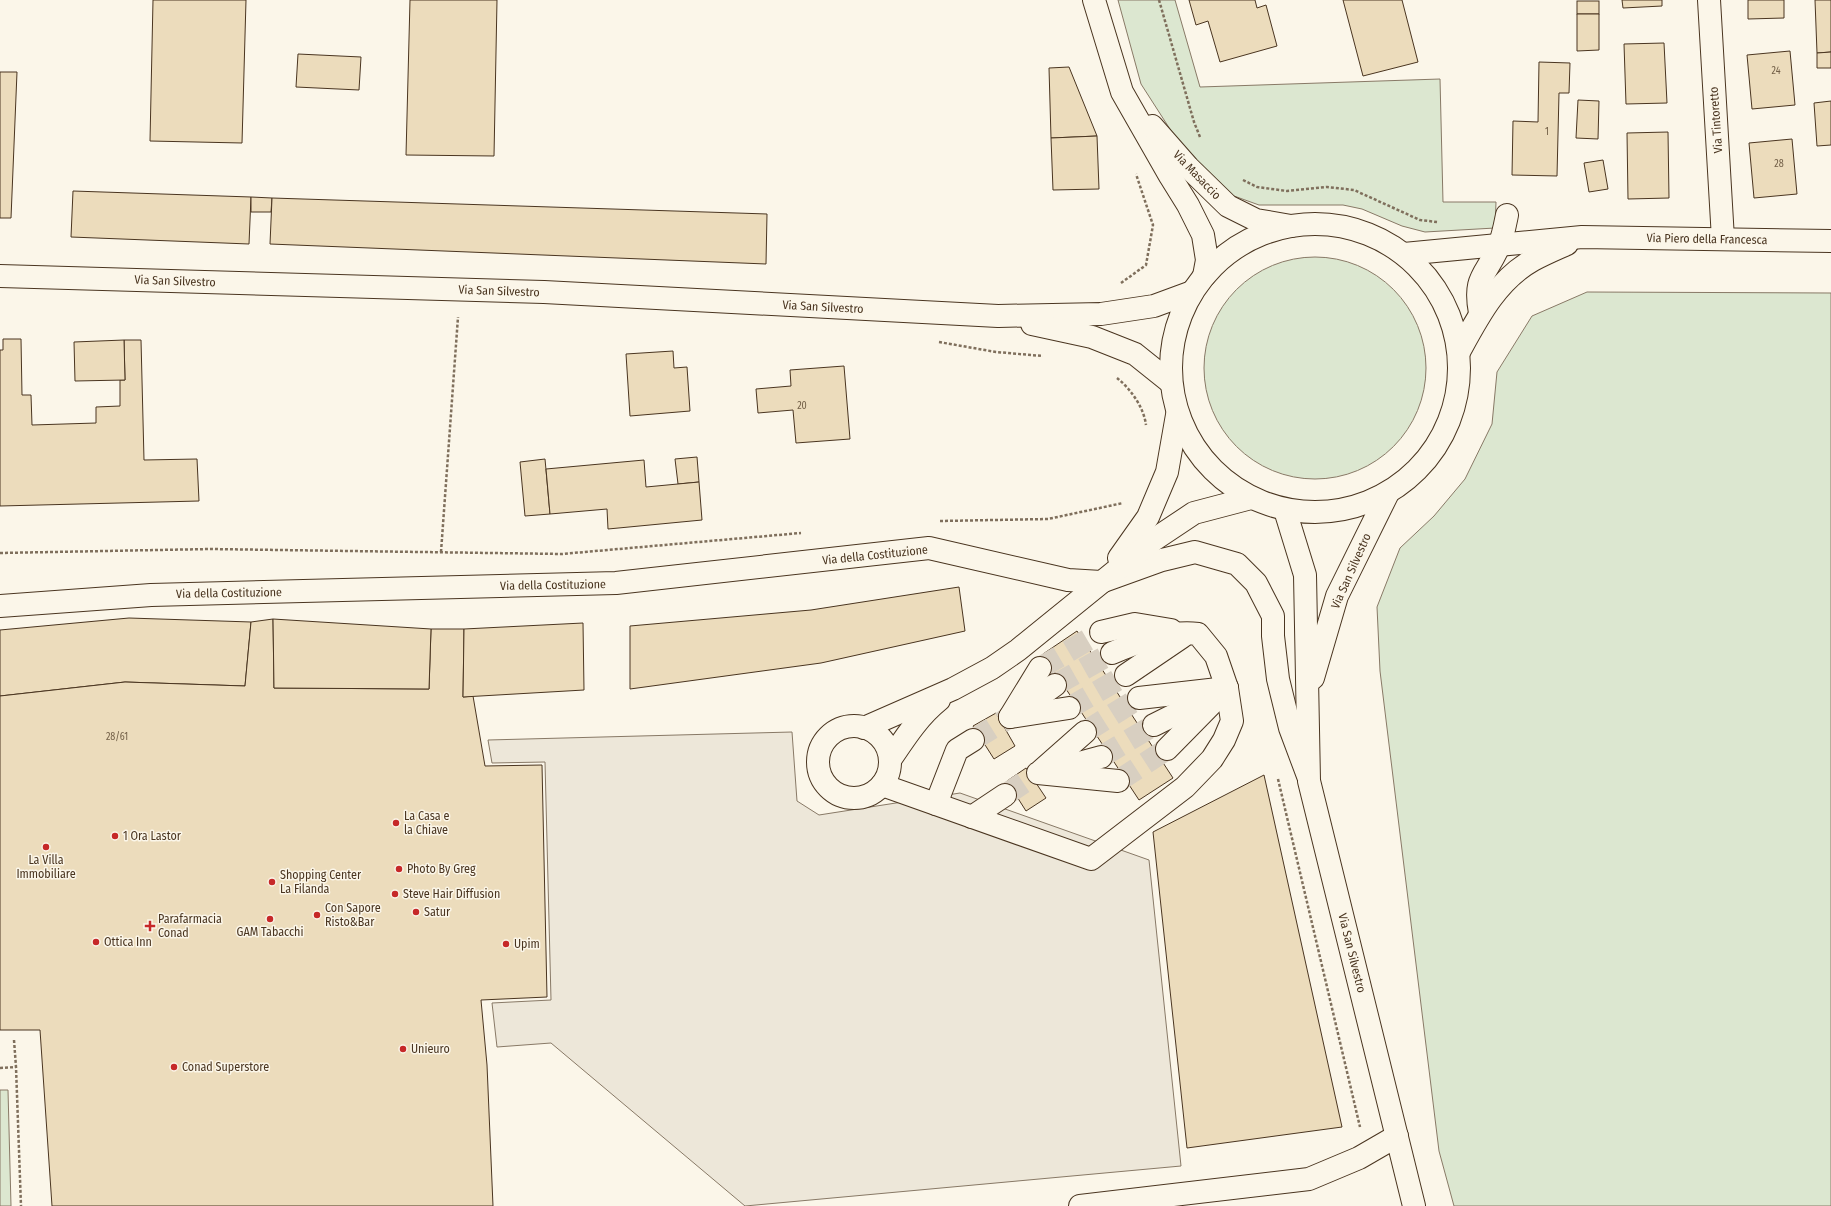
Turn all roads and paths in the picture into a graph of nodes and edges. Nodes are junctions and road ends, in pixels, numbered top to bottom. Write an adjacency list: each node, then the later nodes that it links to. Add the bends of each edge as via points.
1 (1094, 0): 4 (main road, Via Masaccio)
2 (1158, 0): 5 (path)
3 (1708, 0): 12 (main road, Via Tintoretto)
4 (1122, 92): 10 (main road, Via Masaccio, via 1188,167 1228,206 1256,220); 17 (main road, Via Masaccio, via 1203,235 1207,260)
5 (1202, 141)
6 (1134, 168): 18 (path, via 1153,225 1146,265)
7 (1237, 178): 9 (path, via 1257,187 1287,191 1327,187 1354,190 1420,220)
8 (1507, 215): 14 (main road)
9 (1440, 222)
10 (1291, 226): 15 (main road, via 1311,223 1359,230); 17 (main road, via 1264,233 1225,255)
11 (1582, 237): 12 (main road, Via Piero della Francesca); 14 (main road, Via Piero della Francesca); 19 (main road, Via Piero della Francesca, via 1533,260 1496,292)
12 (1723, 239): 13 (main road, Via Piero della Francesca)
13 (1831, 242)
14 (1499, 245): 15 (main road, Via Piero della Francesca); 19 (main road, via 1479,282 1476,296)
15 (1404, 254): 25 (main road, via 1435,287 1455,331)
16 (0, 276): 23 (main road, Via San Silvestro, via 544,292)
17 (1198, 284): 23 (main road, Via San Silvestro, via 1154,306 1101,314); 28 (main road, via 1178,321)
18 (1116, 286)
19 (1480, 313): 25 (main road, Via Piero della Francesca)
20 (451, 316): 21 (path)
21 (458, 316): 22 (path); 37 (path)
22 (466, 316)
23 (998, 316): 28 (main road, Via San Silvestro, via 1092,337 1135,354)
24 (938, 342): 26 (path)
25 (1459, 352): 31 (main road, via 1459,380 1446,429 1418,470)
26 (1046, 357)
27 (1114, 375): 30 (path, via 1126,385 1145,415)
28 (1170, 382): 29 (main road)
29 (1177, 415): 32 (main road, via 1193,448 1220,478); 35 (main road, via 1167,472)
30 (1147, 429)
31 (1388, 493): 33 (main road, via 1354,508 1324,513); 49 (main road, Via San Silvestro, via 1337,596)
32 (1251, 498): 33 (main road); 39 (main road, via 1194,513 1155,539)
33 (1285, 510): 49 (main road, Via San Silvestro, via 1305,575)
34 (936, 521): 35 (path, via 1048,519 1128,502)
35 (1144, 523): 39 (main road)
36 (802, 533): 37 (path, via 562,554)
37 (441, 552): 38 (path, via 210,549)
38 (0, 553)
39 (1100, 582): 40 (main road, Via della Costituzione, via 1068,580 929,548 616,583 151,595); 48 (main road, via 1018,650 992,668); 63 (main road, Via della Costituzione, via 1162,560 1195,552 1237,564 1256,583 1273,616 1278,678 1290,728)
40 (0, 606)
41 (1101, 632): 42 (main road, via 1135,624)
42 (1188, 633): 43 (main road, via 1141,641); 45 (main road); 47 (main road, via 1198,634 1216,656)
43 (1112, 653)
44 (1040, 668): 52 (main road)
45 (1126, 675)
46 (1055, 685): 52 (main road)
47 (1228, 688): 50 (main road); 53 (main road); 57 (main road); 67 (main road, via 1232,721 1212,759 1185,787 1091,860)
48 (953, 689): 54 (main road); 59 (main road, via 930,707 911,728)
49 (1308, 697): 63 (main road, Via San Silvestro)
50 (1139, 698)
51 (1070, 708): 52 (main road)
52 (1010, 717)
53 (1154, 725)
54 (864, 728): 59 (main road, via 874,732 882,740 888,749); 64 (main road, via 844,728 834,732 827,739 819,757 821,775 832,790 852,798 873,793)
55 (1085, 732): 61 (main road)
56 (973, 740): 66 (main road, via 957,750)
57 (1167, 749)
58 (1101, 757): 61 (main road)
59 (890, 760): 64 (main road, via 890,769)
60 (1277, 773): 72 (path)
61 (1038, 774): 62 (main road)
62 (1118, 781)
63 (1309, 781): 71 (main road, Via San Silvestro)
64 (882, 785): 66 (main road)
65 (1005, 795): 67 (main road)
66 (936, 804): 67 (main road)
67 (972, 818)
68 (14, 1040): 69 (path)
69 (16, 1067): 70 (path); 73 (path)
70 (0, 1068)
71 (1397, 1136): 72 (main road); 75 (main road, Via San Silvestro)
72 (1366, 1154): 74 (main road, via 1309,1179)
73 (21, 1206)
74 (1080, 1206)
75 (1414, 1206)

